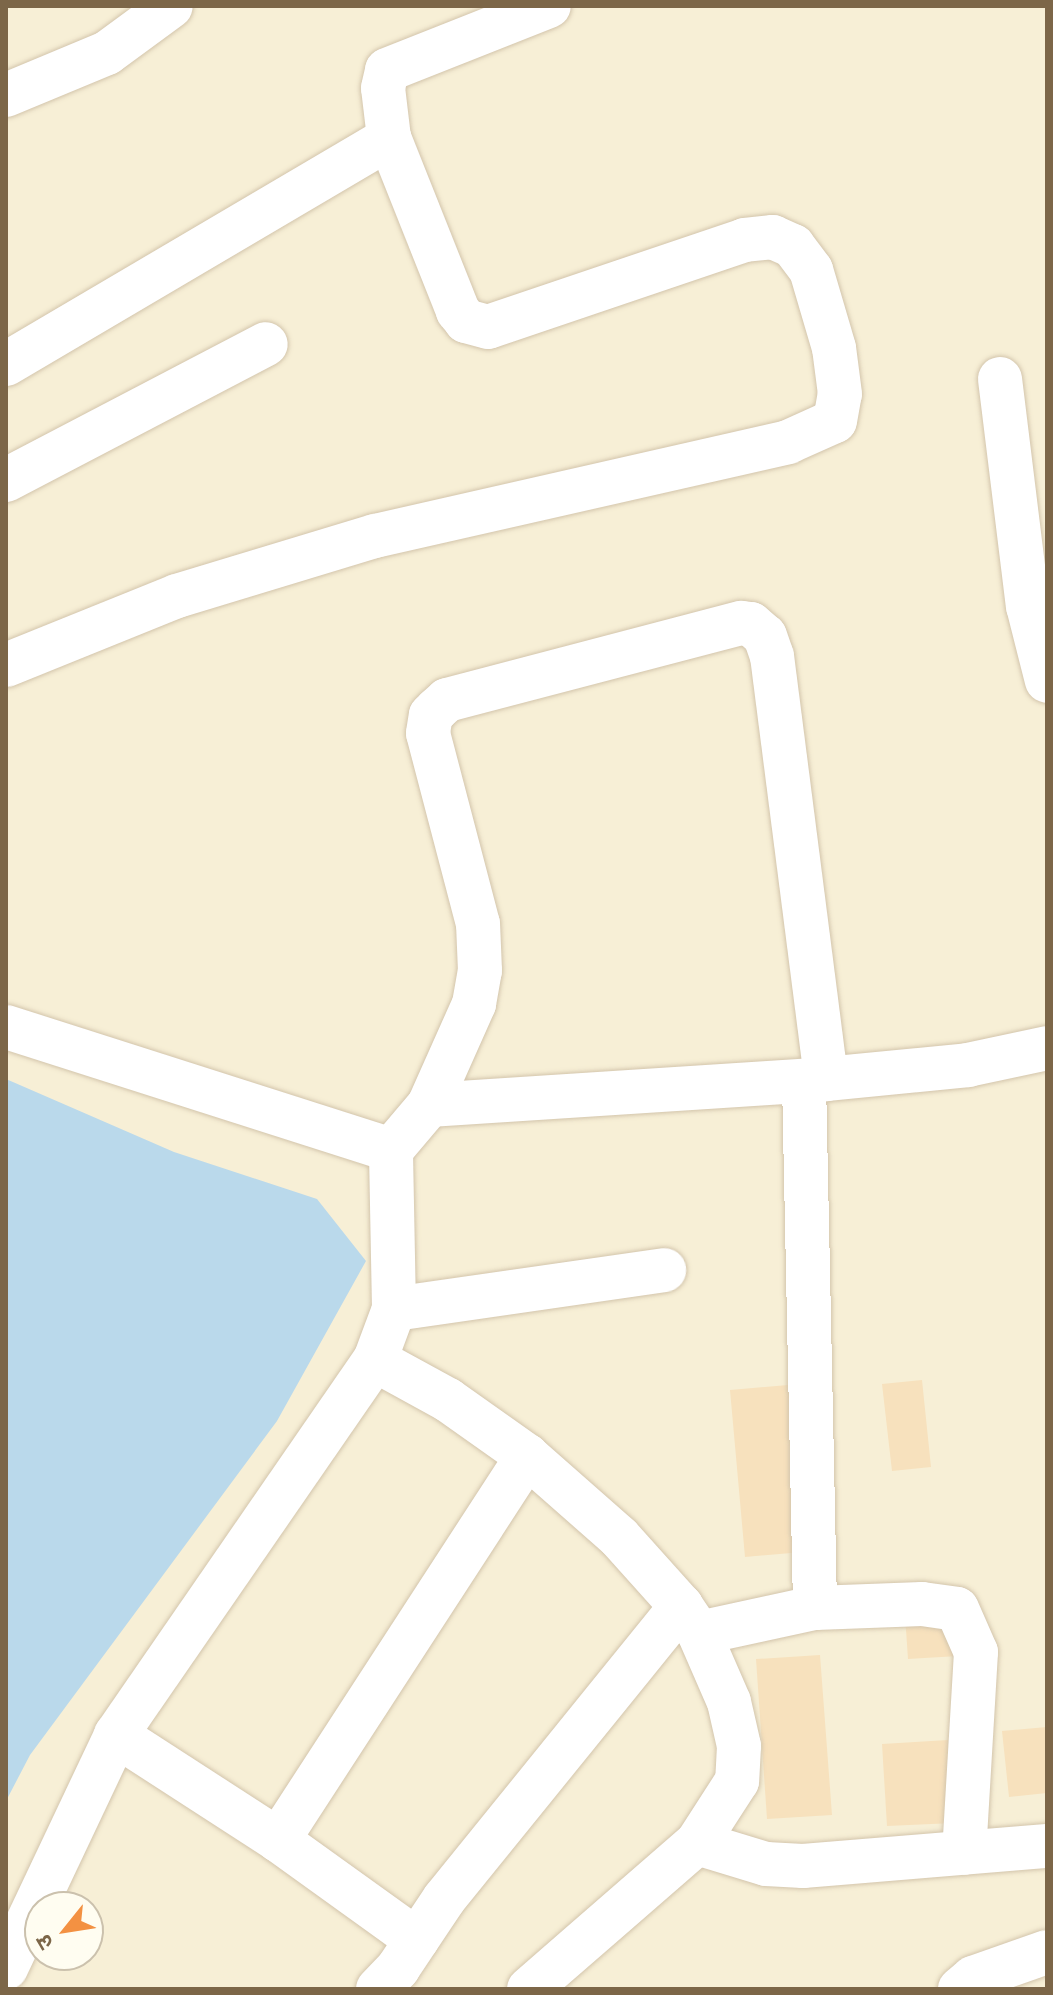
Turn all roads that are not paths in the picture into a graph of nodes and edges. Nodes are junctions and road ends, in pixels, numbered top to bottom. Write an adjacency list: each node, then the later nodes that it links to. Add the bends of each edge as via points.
1 (171, 6): 3 (street, via 107,53)
2 (549, 6): 4 (street, via 387,70 383,88)
3 (6, 95)
4 (389, 138): 6 (street); 9 (street, via 458,311 466,321 488,327 745,240 773,237 793,246 811,270 834,348 840,394 835,421 788,442 375,536 177,596)
5 (266, 344): 8 (street)
6 (6, 364)
7 (1000, 379): 10 (street, via 1028,606)
8 (9, 473)
9 (6, 665)
10 (1047, 681)
11 (6, 1027): 15 (street)
12 (1047, 1048): 13 (street, via 968,1065)
13 (815, 1080): 14 (street); 14 (street, via 772,656 765,636 741,623 447,700 431,715 428,733 478,924 480,971 474,1004); 20 (street)
14 (429, 1105): 15 (street)
15 (391, 1150): 17 (street)
16 (664, 1270): 17 (street)
17 (394, 1309): 18 (street)
18 (375, 1360): 19 (street, via 448,1400); 22 (street)
19 (527, 1456): 21 (street, via 619,1537); 23 (street)
20 (815, 1608): 21 (street); 26 (street, via 922,1604 957,1609 976,1652)
21 (690, 1619): 24 (street, via 729,1702 739,1746 737,1781); 27 (street, via 444,1899)
22 (116, 1735): 23 (street); 29 (street)
23 (278, 1840): 27 (street)
24 (697, 1843): 26 (street, via 766,1864 803,1866); 32 (street)
25 (1047, 1846): 26 (street)
26 (964, 1853)
27 (417, 1940): 31 (street)
28 (1047, 1952): 30 (street)
29 (6, 1968)
30 (972, 1985)
31 (378, 1989)
32 (529, 1989)

